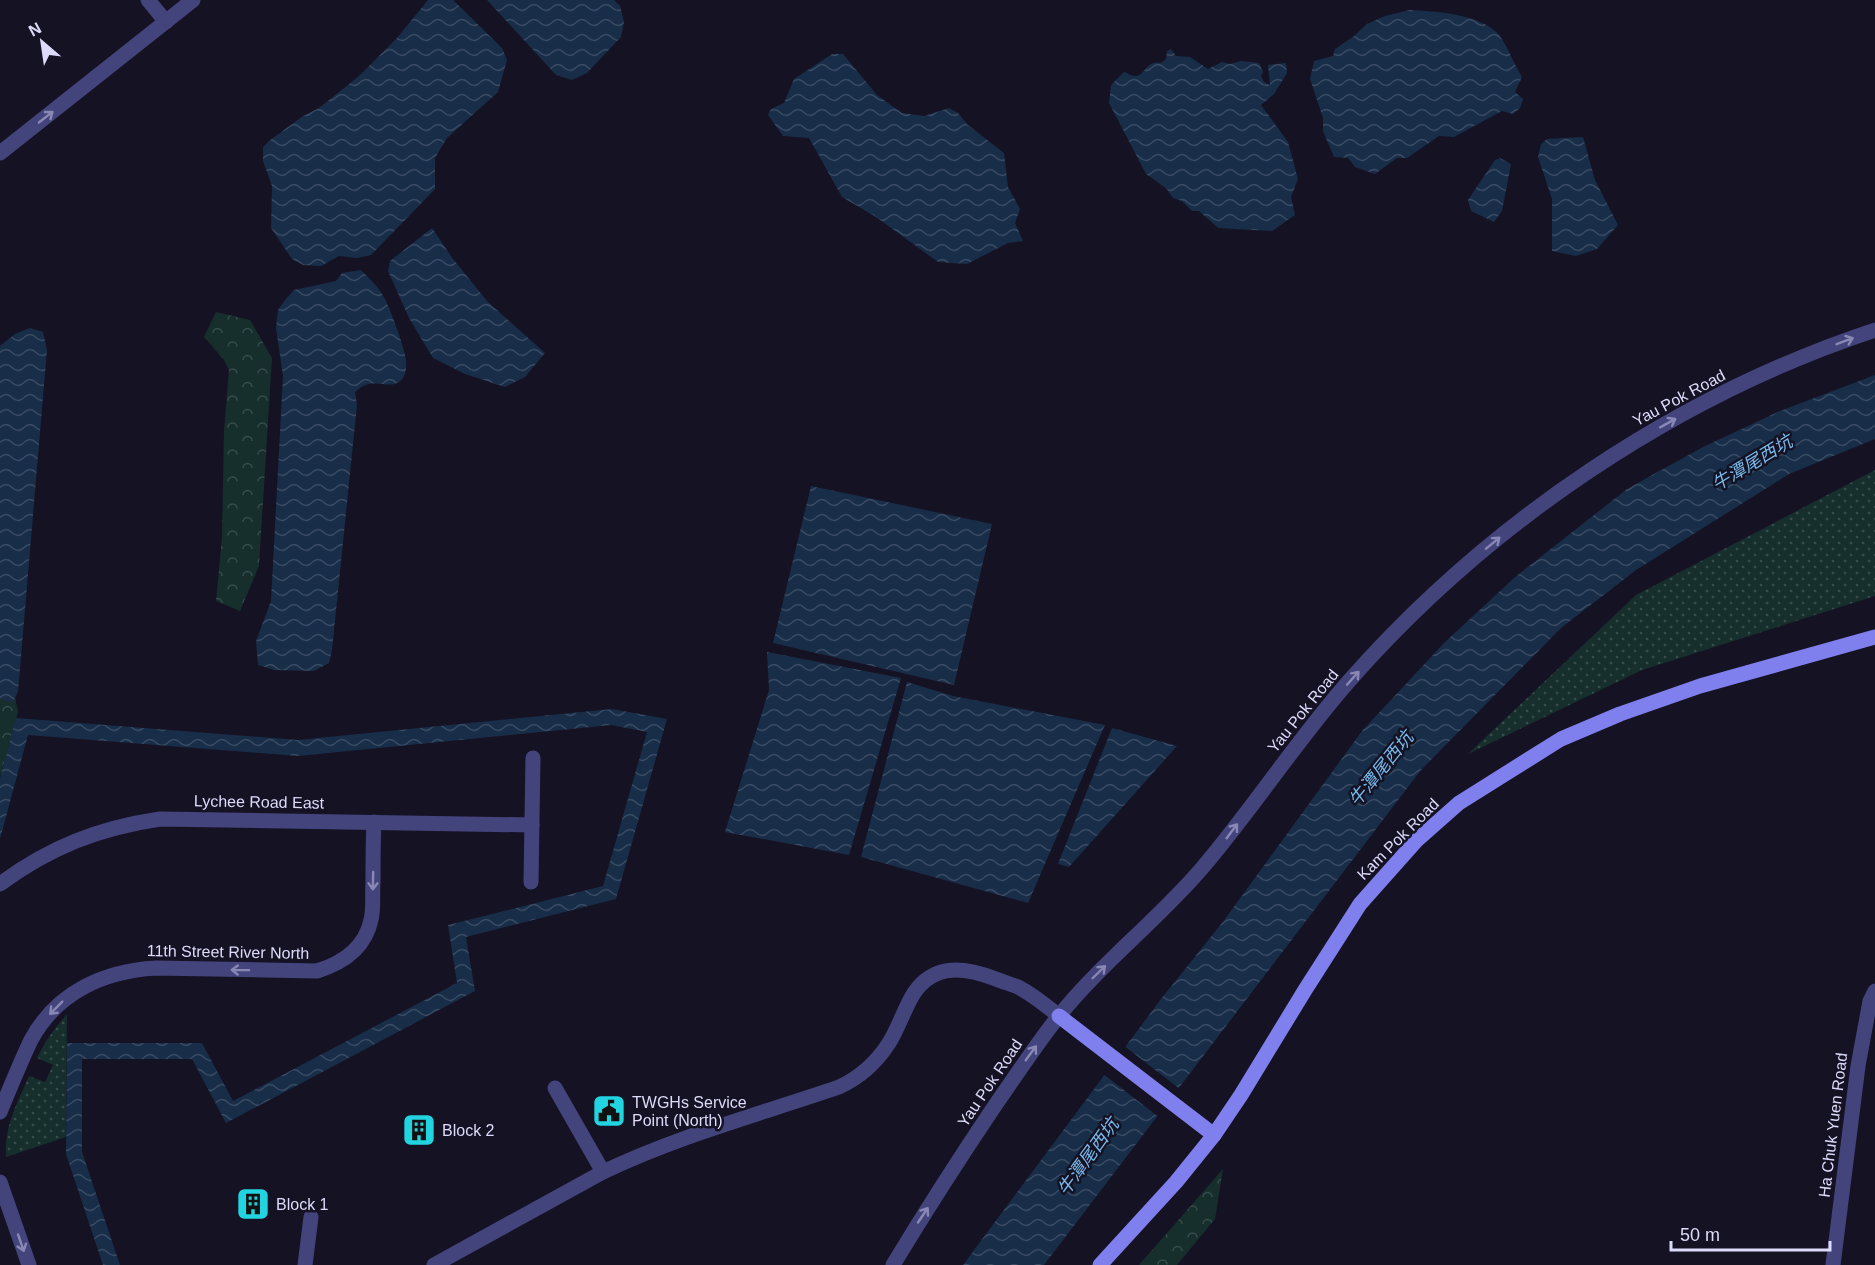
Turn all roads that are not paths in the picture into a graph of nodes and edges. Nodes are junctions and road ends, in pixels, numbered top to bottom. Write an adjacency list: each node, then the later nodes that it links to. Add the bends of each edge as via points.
1 (148, 0): 3 (street)
2 (193, 0): 3 (street)
3 (166, 22): 4 (street, one-way to 3)
4 (0, 153)
5 (1875, 330): 13 (street, Yau Pok Road, one-way to 5, via 1201,870 1351,679 1403,624 1475,558 1553,497 1662,426 1798,359)
6 (1875, 637): 16 (street, Kam Pok Road, via 1700,686 1620,714 1561,739 1459,803 1416,841 1360,903)
7 (533, 758): 9 (street)
8 (374, 822): 9 (street, Lychee Road East); 11 (street, Lychee Road East, via 160,819 129,823 71,842); 15 (street, 11th Street River North, one-way to 15, via 372,918 367,934 346,958 317,971 146,969 94,981 58,1005 44,1021)
9 (532, 825): 10 (street)
10 (531, 882)
11 (0, 884)
12 (1875, 991): 27 (street, Ha Chuk Yuen Road, via 1857,1066)
13 (1059, 1016): 16 (street); 17 (street, via 1019,987 972,971 955,969 939,973 922,983 890,1042 866,1072 852,1081 668,1144); 25 (street, Yau Pok Road, one-way to 13, via 958,1161)
14 (555, 1088): 17 (street)
15 (0, 1112)
16 (1214, 1135): 26 (street, Kam Pok Road)
17 (603, 1172): 21 (street)
18 (0, 1182): 19 (street)
19 (4, 1204): 22 (street, one-way to 22)
20 (311, 1217): 23 (street)
21 (454, 1260): 24 (street)
22 (29, 1265)
23 (305, 1265)
24 (434, 1265)
25 (893, 1265)
26 (1100, 1265)
27 (1833, 1265)

